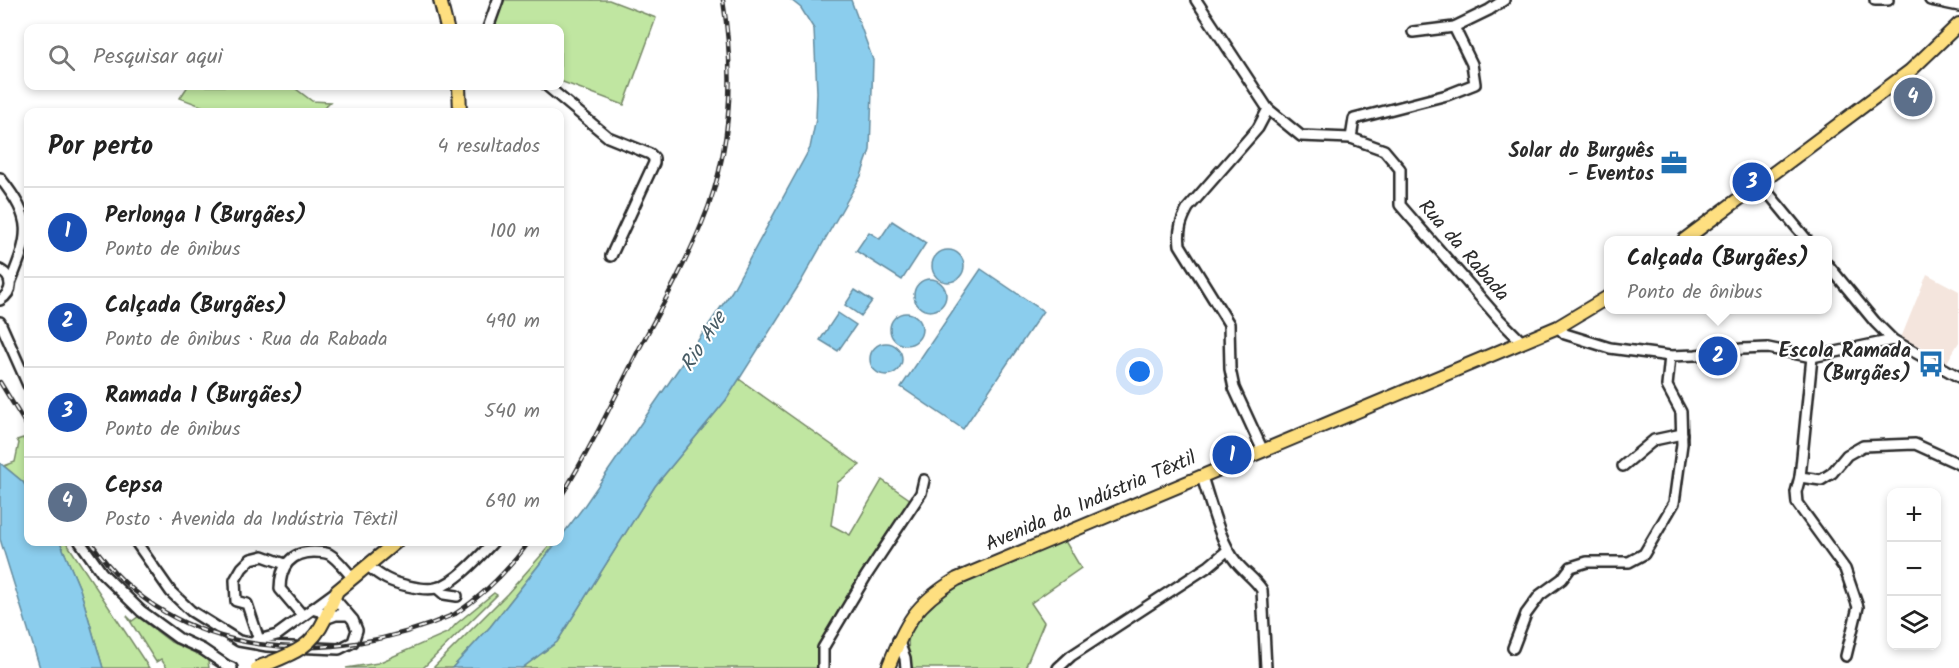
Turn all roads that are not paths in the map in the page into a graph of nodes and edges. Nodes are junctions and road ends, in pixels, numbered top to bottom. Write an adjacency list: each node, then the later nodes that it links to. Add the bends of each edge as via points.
1 (440, 0): 9 (main road)
2 (498, 0): 10 (street)
3 (1196, 0): 17 (street, Rua da Rabada)
4 (1504, 0): 12 (street)
5 (1875, 0): 6 (street)
6 (1888, 0)
7 (1930, 0): 8 (street)
8 (1959, 6)
9 (446, 24)
10 (489, 24)
11 (1959, 24): 20 (main road, via 1910,71)
12 (1455, 27): 13 (street); 18 (street, via 1472,64 1475,84 1354,120)
13 (1413, 32)
14 (459, 90): 16 (main road)
15 (552, 90): 25 (street, via 609,137 654,158)
16 (460, 108)
17 (1268, 109): 18 (street, Rua da Rabada, via 1301,136); 42 (street, via 1258,128 1188,208 1178,232 1180,245 1229,324 1234,388)
18 (1351, 138): 36 (street, Rua da Rabada, via 1384,150 1400,169 1400,205)
19 (0, 178): 21 (street, via 17,199)
20 (1760, 183): 22 (main road); 23 (street)
21 (24, 216)
22 (1689, 236)
23 (1804, 236)
24 (24, 246): 26 (street)
25 (611, 256)
26 (18, 263): 27 (street); 29 (street)
27 (0, 270): 29 (street)
28 (1832, 271): 35 (street)
29 (10, 283): 30 (street, via 10,291)
30 (2, 299): 32 (street)
31 (1604, 299): 34 (main road, Avenida da Indústria Têxtil)
32 (0, 310)
33 (0, 322): 40 (street)
34 (1558, 327): 36 (main road, Avenida da Indústria Têxtil); 37 (street, via 1565,334 1610,348)
35 (1893, 340): 38 (street); 39 (street)
36 (1522, 342): 42 (main road, Avenida da Indústria Têxtil)
37 (1670, 356): 38 (street, via 1768,348); 41 (street, via 1667,386 1681,412)
38 (1812, 357): 46 (street)
39 (1959, 376)
40 (24, 378)
41 (1682, 434): 44 (street, via 1654,440); 70 (street, via 1674,503 1644,554 1629,562 1587,562 1571,567 1540,595 1526,614)
42 (1263, 451): 45 (main road, Avenida da Indústria Têxtil)
43 (1959, 464): 46 (street, via 1915,444 1863,446 1847,455 1821,480)
44 (1623, 466)
45 (1202, 477): 53 (street); 67 (main road, Avenida da Indústria Têxtil, via 957,579 935,592 914,612)
46 (1800, 477): 72 (street, via 1797,503 1845,569 1858,607)
47 (924, 480): 76 (street, via 921,493 823,648)
48 (83, 546): 71 (street, via 102,573 141,611 178,638)
49 (139, 546): 68 (street, via 171,592 191,610 239,641)
50 (304, 546): 54 (street)
51 (391, 546): 56 (main road)
52 (490, 546): 58 (street)
53 (1228, 550): 79 (street); 80 (street, via 1262,590)
54 (304, 552): 55 (street); 57 (street, via 331,555)
55 (285, 564): 63 (street, via 280,589); 66 (street, via 257,556 235,580 236,601 247,604)
56 (368, 566): 57 (main road); 58 (street, via 397,584)
57 (353, 578): 59 (main road)
58 (437, 588): 60 (street)
59 (336, 594): 61 (street); 62 (street); 64 (main road)
60 (457, 596)
61 (312, 609): 63 (street); 64 (street, via 322,612)
62 (348, 615): 64 (street); 69 (street, via 357,630 353,642 339,649)
63 (303, 616): 65 (street)
64 (325, 619): 75 (main road, bridge, via 317,635 298,651)
65 (277, 635): 66 (street); 69 (street)
66 (260, 640): 68 (street)
67 (898, 640): 77 (main road, Avenida da Indústria Têxtil); 78 (street)
68 (247, 642): 69 (street)
69 (275, 646)
70 (1513, 648)
71 (211, 655): 73 (street); 74 (street)
72 (1846, 656)
73 (215, 668)
74 (232, 668)
75 (257, 668)
76 (823, 668)
77 (888, 668)
78 (906, 668)
79 (1058, 668)
80 (1266, 668)

